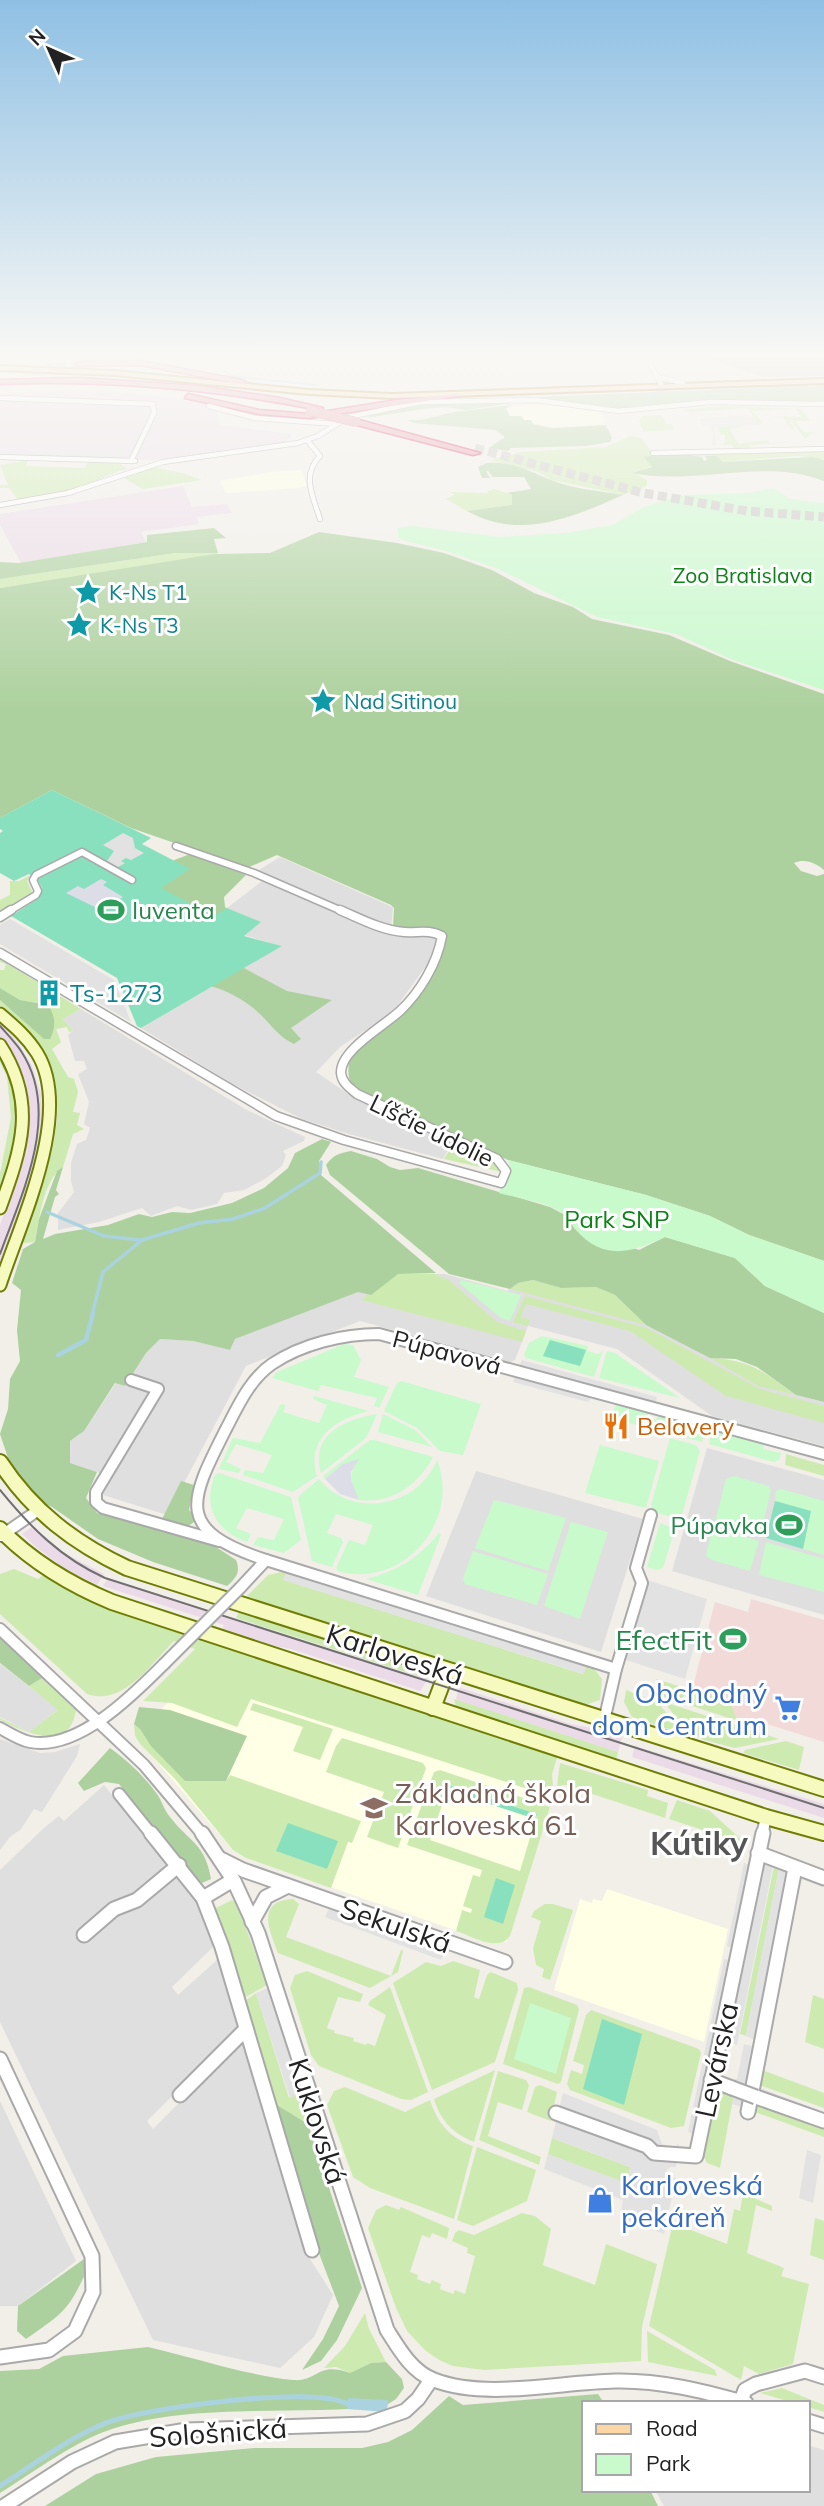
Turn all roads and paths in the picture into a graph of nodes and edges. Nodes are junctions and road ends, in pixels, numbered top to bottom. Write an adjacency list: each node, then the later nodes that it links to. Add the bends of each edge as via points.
1 (120, 475): 3 (street, via 68,493)
2 (307, 475): 4 (street)
3 (0, 505)
4 (320, 519)
5 (176, 846): 8 (street, Líščie údolie, via 254,873 384,929 433,931 442,936 432,964 410,1000 352,1049 342,1077 352,1091 497,1159 506,1171 501,1183 344,1140 276,1116)
6 (132, 880): 7 (street, via 82,852 36,875 36,895)
7 (0, 917)
8 (0, 953)
9 (0, 1014): 12 (main road, via 25,1036 40,1058 49,1081 52,1111 42,1162)
10 (0, 1045): 11 (main road, via 18,1075 24,1114 20,1146)
11 (0, 1208)
12 (0, 1285)
13 (131, 1380): 19 (street, via 158,1389 95,1499 103,1508)
14 (824, 1454): 17 (street, Púpavová, via 388,1336 352,1334 279,1361 257,1378 199,1481)
15 (0, 1462): 16 (main road, Karloveská)
16 (37, 1511): 20 (street); 25 (main road, Karloveská, via 84,1547 127,1568)
17 (198, 1515): 19 (street, via 195,1526); 21 (street)
18 (651, 1516): 24 (street, via 636,1568 642,1583)
19 (182, 1531): 21 (street)
20 (1, 1533): 26 (main road, Karloveská, via 57,1576 112,1602)
21 (220, 1541): 22 (street)
22 (266, 1560): 24 (street); 27 (street, bridge, via 129,1699)
23 (0, 1629): 27 (street, Kuklovská)
24 (616, 1669): 28 (street)
25 (447, 1671): 26 (main road); 28 (main road, Karloveská)
26 (433, 1708): 32 (main road, Karloveská)
27 (98, 1721): 29 (street, via 47,1742 30,1742); 35 (street, Kuklovská, via 174,1797)
28 (604, 1721): 30 (main road, Karloveská)
29 (0, 1728)
30 (824, 1789)
31 (119, 1794): 36 (street)
32 (766, 1817): 33 (main road, Karloveská); 34 (street, Levárska)
33 (824, 1833)
34 (758, 1853): 37 (street); 47 (street, Levárska)
35 (221, 1859): 39 (street, Kuklovská); 40 (street, Sekulská)
36 (179, 1865): 41 (street); 43 (street)
37 (795, 1868): 38 (street); 49 (street, Levárska)
38 (824, 1878)
39 (233, 1880): 41 (street); 42 (street, Kuklovská)
40 (288, 1886): 42 (street, via 265,1897); 44 (street, Sekulská)
41 (204, 1898): 45 (street)
42 (252, 1922): 55 (street, Kuklovská, via 387,2330 407,2359)
43 (84, 1935)
44 (505, 1962)
45 (246, 2029): 48 (street); 52 (street)
46 (0, 2059): 53 (street, via 92,2256 93,2292 75,2331 50,2350)
47 (711, 2080): 50 (street, Levárska, via 696,2156 654,2153 647,2146); 51 (street, bridge)
48 (180, 2095)
49 (748, 2112)
50 (556, 2113)
51 (824, 2121)
52 (312, 2250)
53 (0, 2357)
54 (824, 2377): 57 (street, Kuklovská, via 805,2371 756,2384 746,2390)
55 (432, 2380): 56 (street, Kuklovská, via 464,2388 646,2382); 58 (street, Sološnická, via 421,2399 399,2414 363,2425 183,2431 112,2443)
56 (739, 2401)
57 (743, 2401)
58 (4, 2506)

